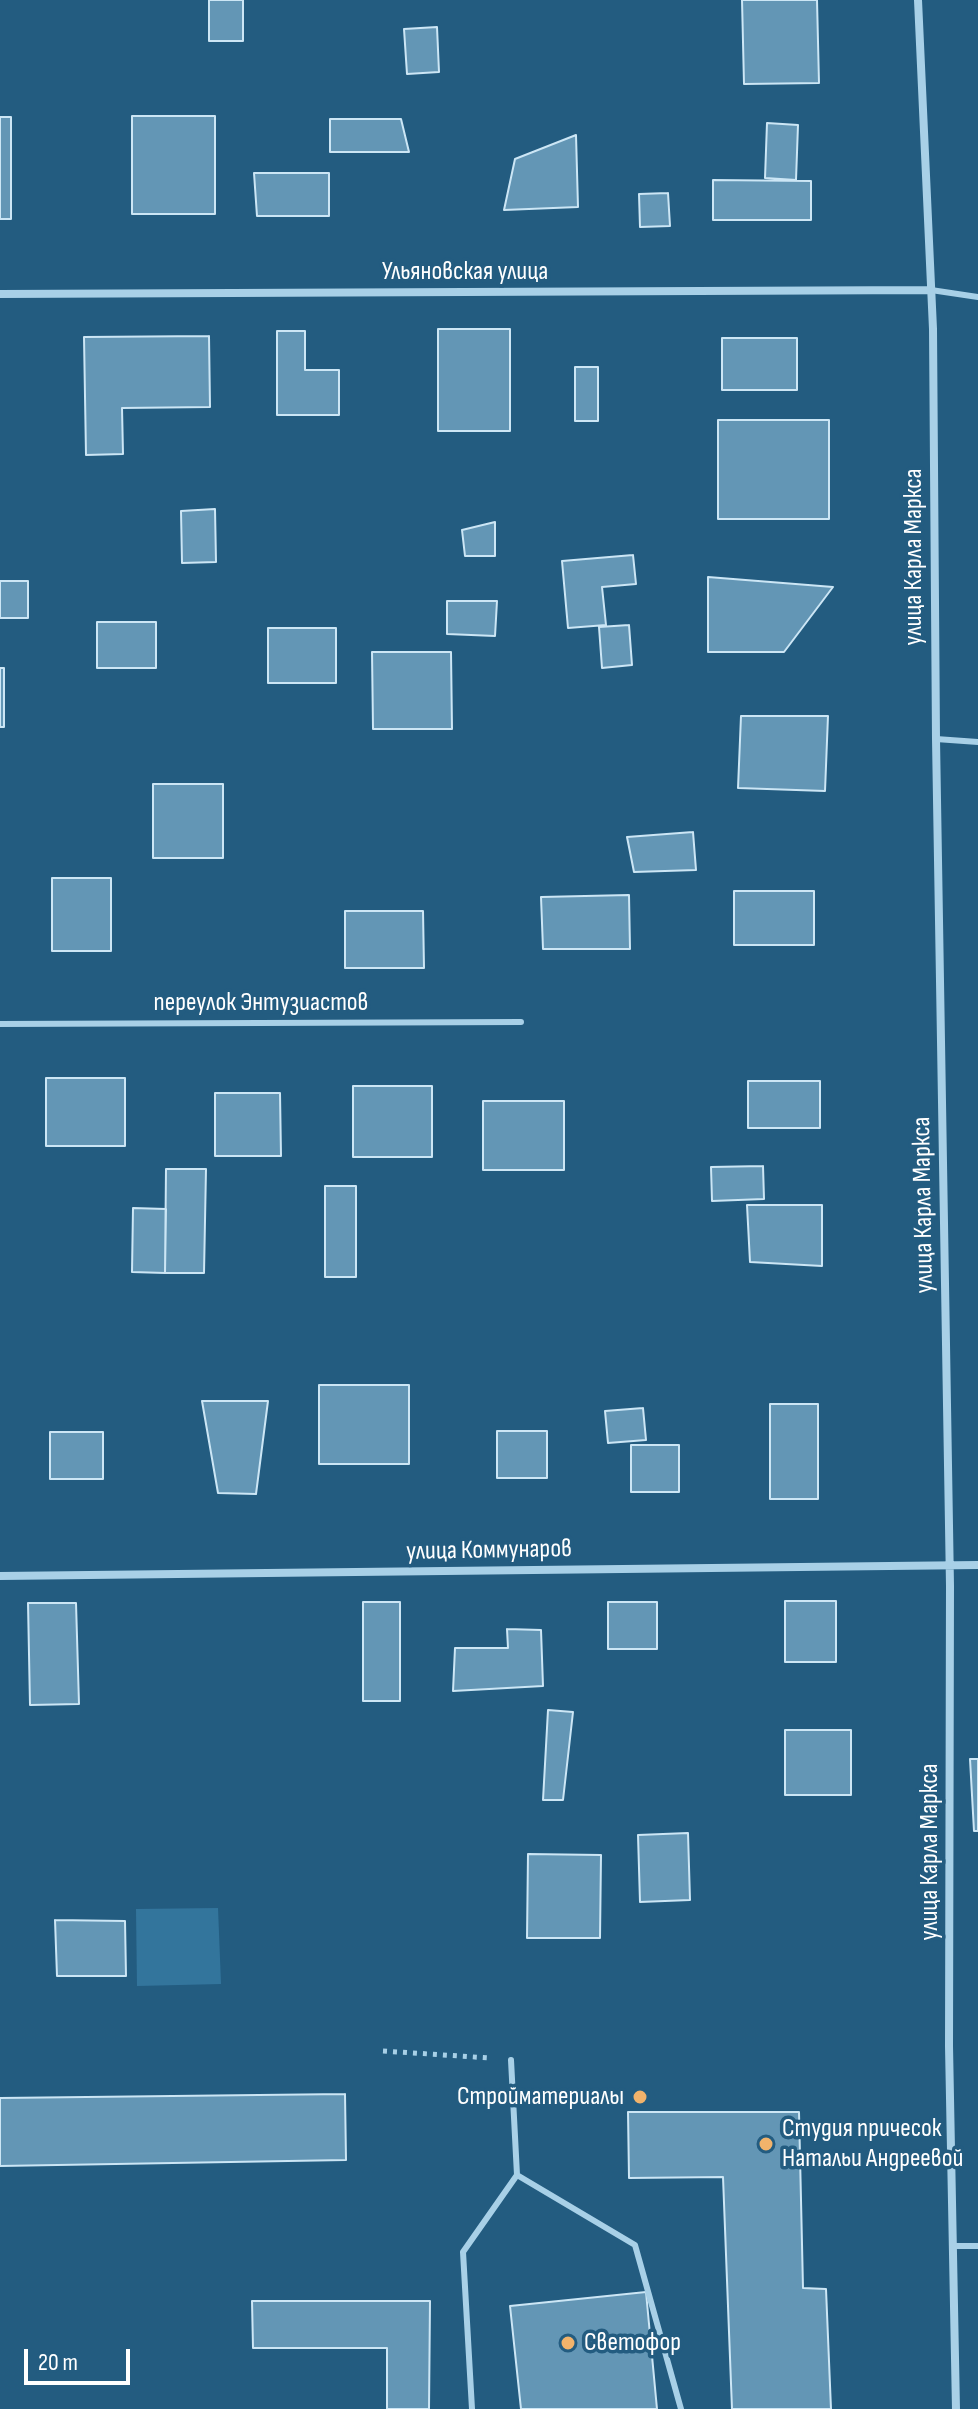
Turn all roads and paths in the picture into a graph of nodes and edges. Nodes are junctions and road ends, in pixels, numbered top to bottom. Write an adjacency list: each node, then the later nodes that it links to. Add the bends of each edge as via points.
1 (918, 0): 2 (street, улица Карла Маркса)
2 (931, 290): 3 (street, Ульяновская улица); 4 (lane); 5 (street, улица Карла Маркса)
3 (0, 294)
4 (978, 297)
5 (936, 739): 6 (lane); 9 (street, улица Карла Маркса)
6 (978, 742)
7 (521, 1022): 8 (lane, переулок Энтузиастов)
8 (0, 1024)
9 (948, 1565): 10 (street, улица Коммунаров); 11 (street, улица Коммунаров); 15 (street, улица Карла Маркса)
10 (978, 1565)
11 (0, 1576)
12 (383, 2051): 13 (path)
13 (511, 2060): 14 (lane)
14 (517, 2175): 17 (lane, via 463,2252); 18 (lane, via 635,2245)
15 (954, 2246): 16 (lane); 19 (street, улица Карла Маркса)
16 (978, 2246)
17 (472, 2409)
18 (681, 2409)
19 (956, 2409)

